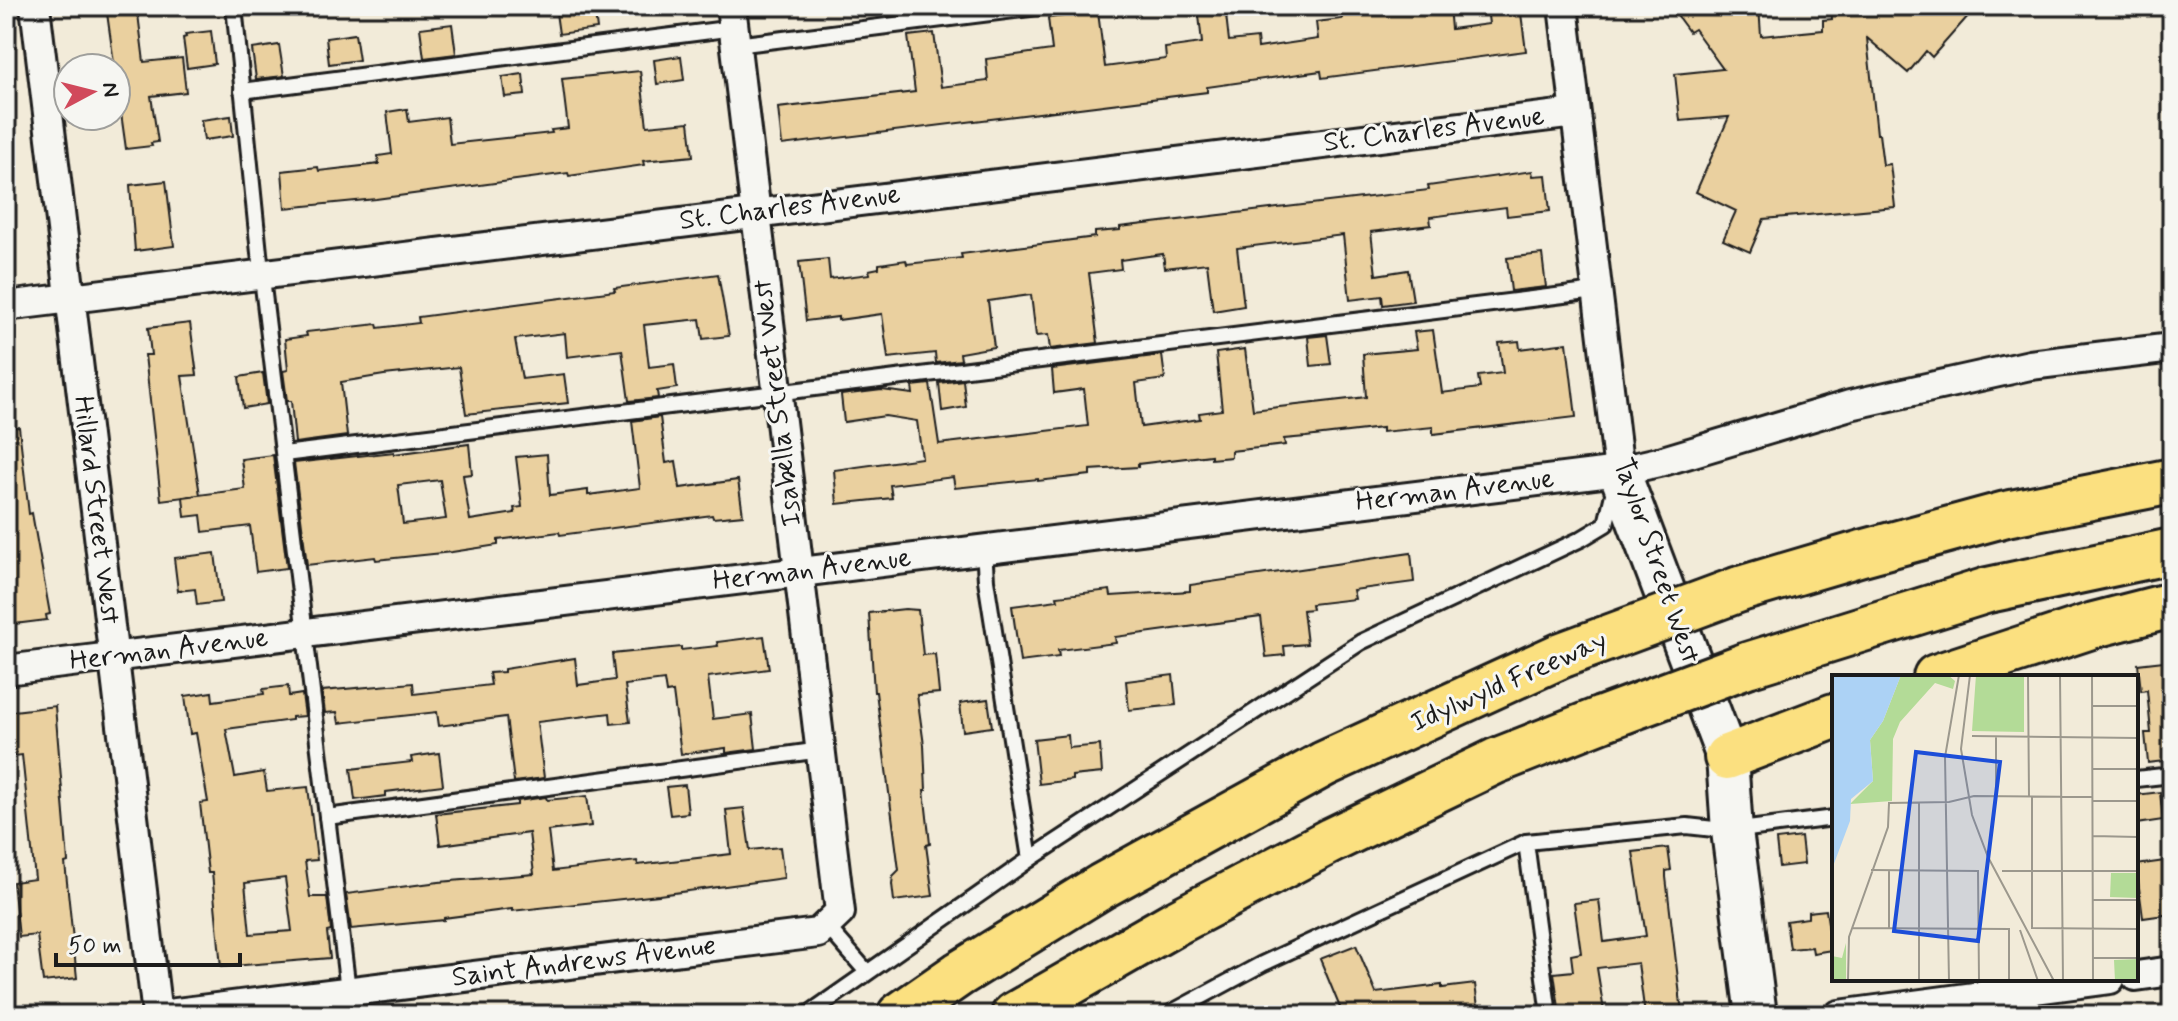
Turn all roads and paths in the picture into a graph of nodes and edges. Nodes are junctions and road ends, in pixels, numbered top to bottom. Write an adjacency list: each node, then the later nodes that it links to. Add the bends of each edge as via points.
1 (35, 6): 11 (street, Hillard Street West)
2 (234, 6): 6 (lane)
3 (1046, 6): 5 (lane)
4 (1563, 6): 7 (street, Taylor Street West)
5 (733, 27): 6 (lane); 8 (street, Isabella Street West)
6 (242, 91): 9 (lane)
7 (1575, 113): 8 (street, St. Charles Avenue); 10 (street, Taylor Street West)
8 (756, 212): 9 (street, St. Charles Avenue); 14 (street, Isabella Street West)
9 (262, 273): 11 (street, St. Charles Avenue); 15 (lane)
10 (1596, 291): 14 (lane); 16 (street, Taylor Street West)
11 (70, 299): 12 (street, St. Charles Avenue); 23 (street, Hillard Street West)
12 (6, 306)
13 (2172, 348): 16 (street, Herman Avenue, via 2030,365 1850,405)
14 (776, 393): 15 (lane); 20 (street, Isabella Street West)
15 (284, 454): 22 (lane)
16 (1619, 471): 18 (street, Herman Avenue); 28 (street, Taylor Street West); 35 (lane, via 1606,524 1361,642)
17 (2172, 481): 45 (highway, Idylwyld Freeway, bridge, via 2006,514 1862,553 1740,589 1562,655 1324,764 1102,886)
18 (984, 549): 20 (street, Herman Avenue); 35 (lane)
19 (2172, 551): 46 (highway, bridge, via 1988,590 1747,665 1496,761 1332,840)
20 (798, 571): 22 (street, Herman Avenue); 27 (street, Isabella Street West)
21 (2172, 605): 25 (highway)
22 (306, 632): 23 (street, Herman Avenue); 31 (lane)
23 (115, 657): 24 (street, Herman Avenue); 43 (street, Hillard Street West)
24 (6, 670)
25 (1942, 675)
26 (1832, 717): 28 (highway)
27 (821, 750): 31 (lane); 36 (street, Isabella Street West, via 840,912)
28 (1727, 757): 33 (street, Taylor Street West)
29 (2172, 775): 30 (lane)
30 (2138, 779)
31 (327, 817): 41 (lane)
32 (1832, 818): 33 (lane)
33 (1732, 831): 34 (lane, via 1687,826); 49 (street, Taylor Street West)
34 (1526, 842): 47 (lane, via 1262,964); 48 (lane)
35 (1030, 859): 38 (lane)
36 (822, 929): 38 (lane); 41 (street, Saint Andrews Avenue)
37 (2172, 971): 39 (street)
38 (867, 972): 44 (lane)
39 (2138, 976)
40 (2099, 981): 42 (street)
41 (350, 1003): 43 (street, Saint Andrews Avenue)
42 (1952, 1007): 50 (street)
43 (158, 1015)
44 (807, 1015)
45 (900, 1015)
46 (1014, 1015)
47 (1167, 1015)
48 (1549, 1015)
49 (1756, 1015)
50 (1839, 1015)

